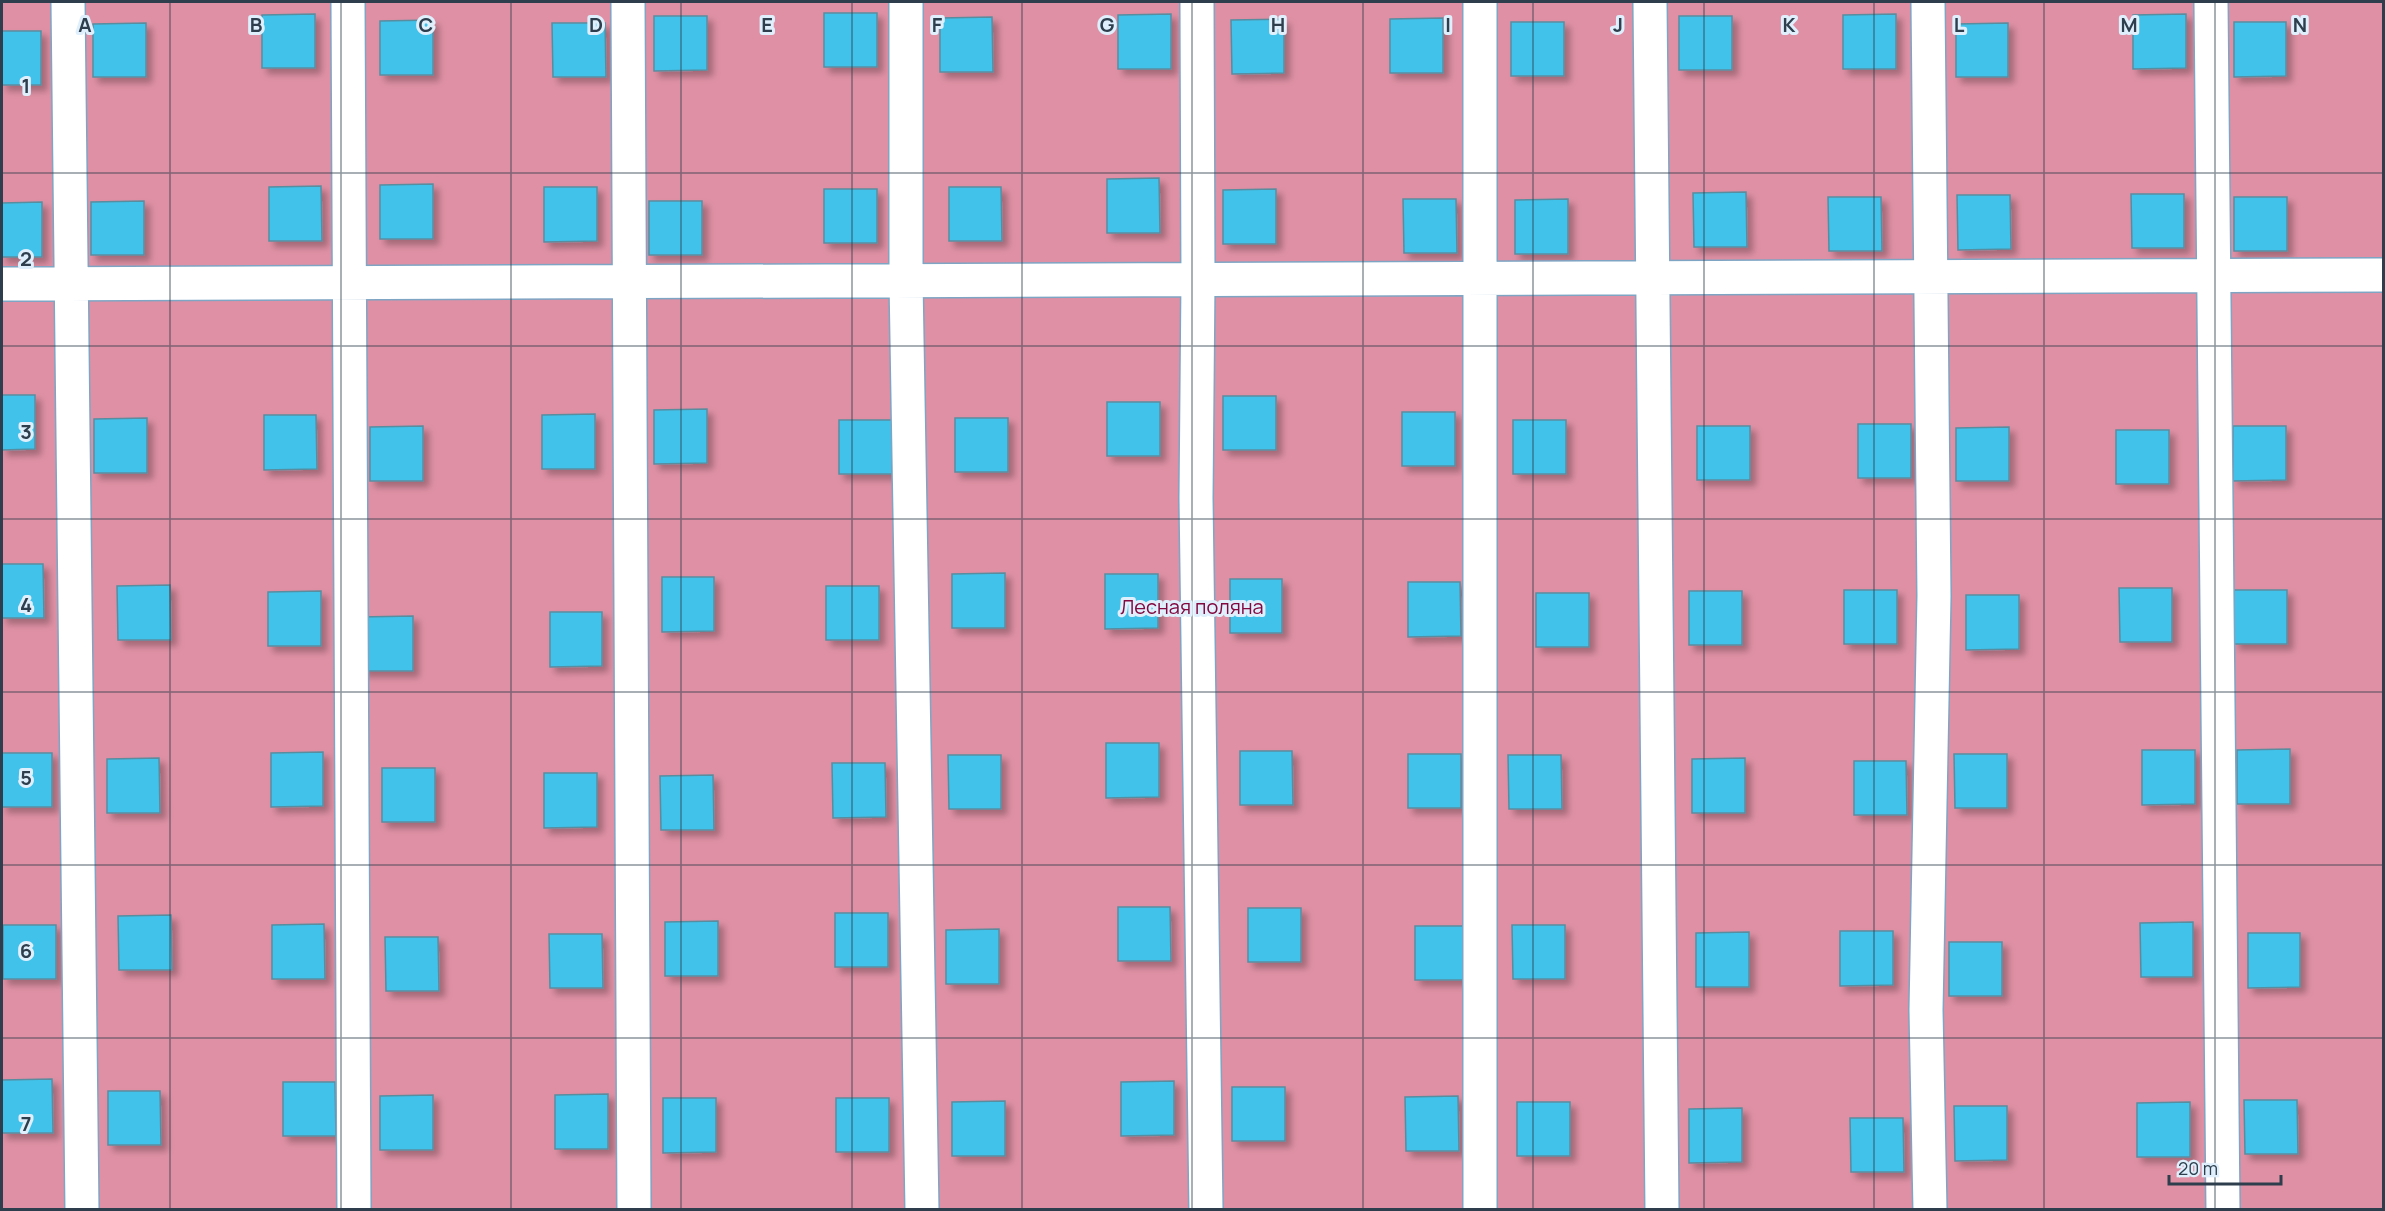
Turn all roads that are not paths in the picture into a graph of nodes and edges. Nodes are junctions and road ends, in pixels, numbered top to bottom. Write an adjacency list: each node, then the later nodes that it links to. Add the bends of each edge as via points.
1 (68, 2): 20 (street)
2 (348, 2): 17 (street)
3 (628, 2): 18 (street)
4 (906, 2): 16 (street)
5 (1197, 2): 14 (street)
6 (1480, 2): 15 (street)
7 (1650, 2): 13 (street)
8 (1928, 2): 12 (street)
9 (2211, 2): 11 (street)
10 (2384, 275): 11 (street)
11 (2214, 276): 12 (street); 29 (street)
12 (1932, 277): 13 (street); 28 (street, via 1934,596 1926,1010)
13 (1653, 279): 15 (street); 27 (street)
14 (1198, 280): 15 (street); 16 (street); 25 (street, via 1196,498)
15 (1480, 280): 26 (street)
16 (906, 281): 18 (street); 24 (street)
17 (350, 283): 18 (street); 20 (street); 22 (street)
18 (628, 283): 23 (street)
19 (2, 284): 20 (street)
20 (70, 285): 21 (street)
21 (82, 1209)
22 (354, 1209)
23 (634, 1209)
24 (922, 1209)
25 (1206, 1209)
26 (1480, 1209)
27 (1662, 1209)
28 (1930, 1209)
29 (2223, 1209)

